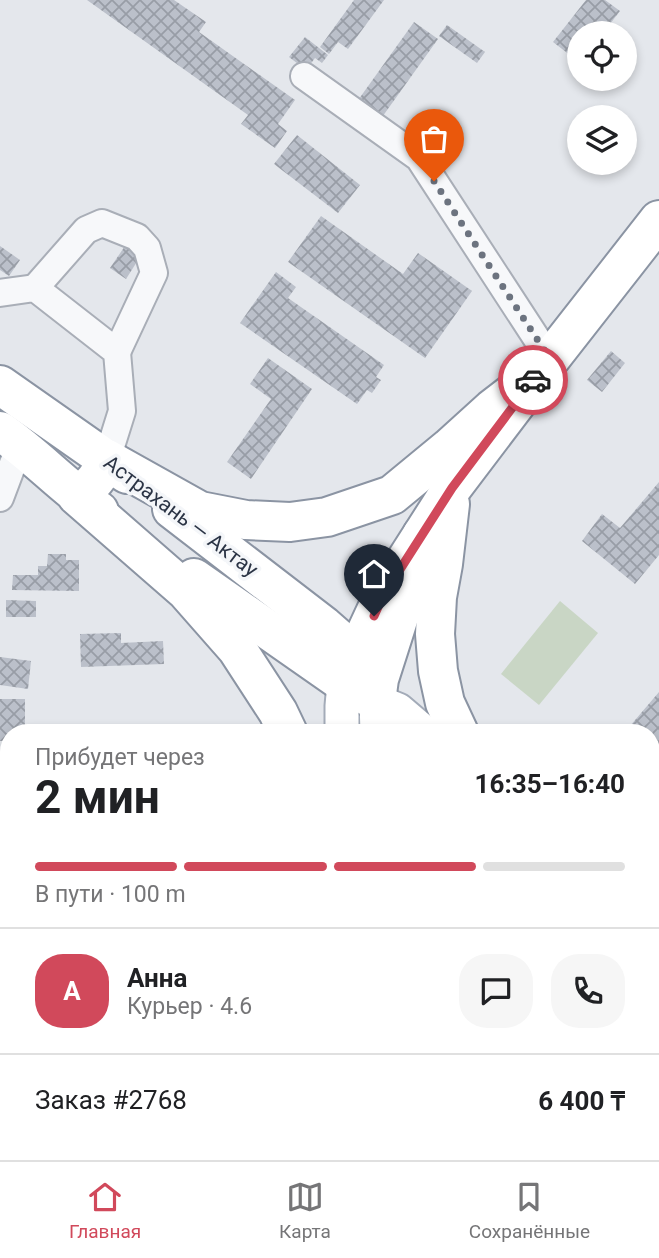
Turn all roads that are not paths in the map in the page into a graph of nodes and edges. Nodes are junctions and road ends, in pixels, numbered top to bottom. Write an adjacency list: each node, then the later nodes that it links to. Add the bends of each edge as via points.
1 (304, 76): 6 (street, via 419,158)
2 (659, 220): 6 (highway)
3 (35, 288): 4 (street); 5 (street); 5 (street, via 86,230 102,223 137,237 147,247 154,273)
4 (0, 293)
5 (117, 352): 9 (street, via 121,411)
6 (545, 365): 9 (highway, via 392,495 327,517 290,522 246,520 200,511); 10 (highway)
7 (0, 385): 9 (highway, Астрахань — Актау)
8 (10, 438): 11 (highway, Астрахань — Актау); 12 (street)
9 (107, 459): 11 (highway, via 100,475); 13 (highway, Астрахань — Актау, via 324,626)
10 (452, 488): 13 (highway, via 422,535); 17 (highway, via 435,634 444,703)
11 (77, 496): 13 (highway, Астрахань — Актау); 14 (highway, via 186,591 237,649)
12 (0, 498)
13 (372, 693): 15 (main road, via 341,706); 16 (main road)
14 (284, 724)
15 (342, 724)
16 (413, 724)
17 (454, 724)

